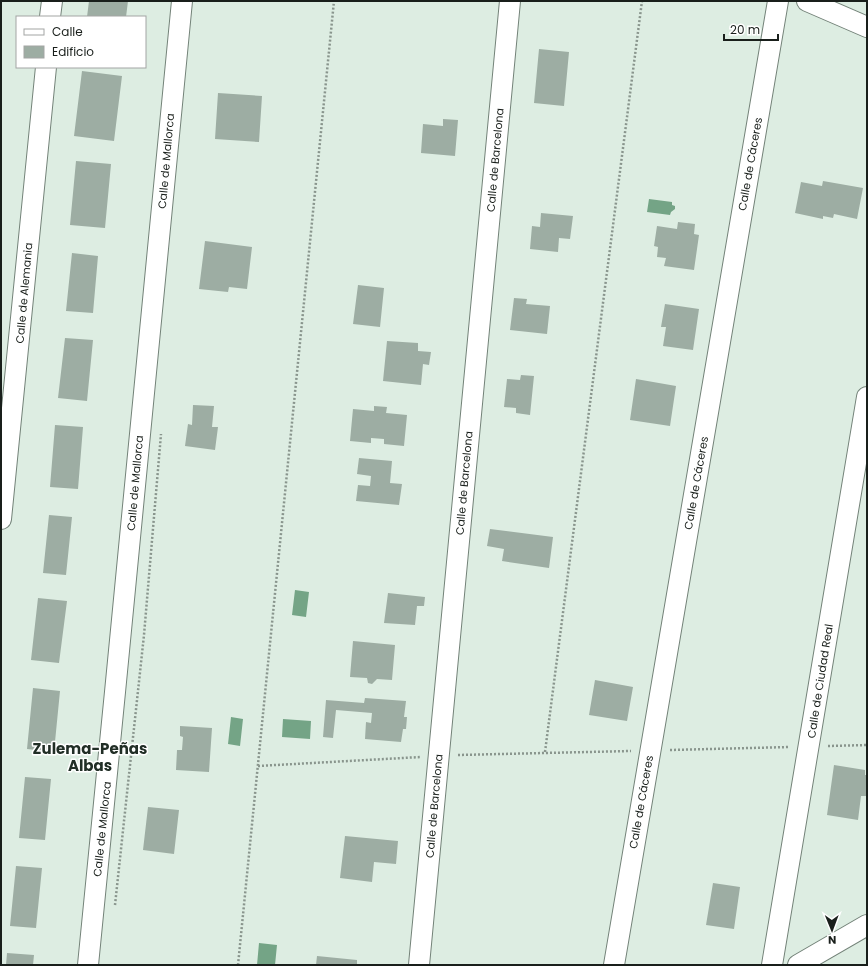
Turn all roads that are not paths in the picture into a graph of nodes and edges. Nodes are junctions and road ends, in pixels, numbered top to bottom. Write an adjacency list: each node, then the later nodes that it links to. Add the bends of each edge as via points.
1 (52, 1): 6 (street)
2 (182, 1): 13 (street, Calle de Mallorca)
3 (510, 1): 14 (street, Calle de Barcelona)
4 (778, 1): 15 (street, Calle de Cáceres)
5 (807, 1): 7 (street)
6 (50, 16)
7 (867, 27)
8 (46, 68): 9 (street, Calle de Alemania)
9 (8, 386): 11 (street, Calle de Alemania)
10 (867, 397): 16 (street, Calle de Ciudad Real, via 802,746)
11 (1, 519)
12 (867, 925): 17 (street)
13 (88, 965)
14 (418, 965)
15 (614, 965)
16 (772, 965)
17 (798, 965)

